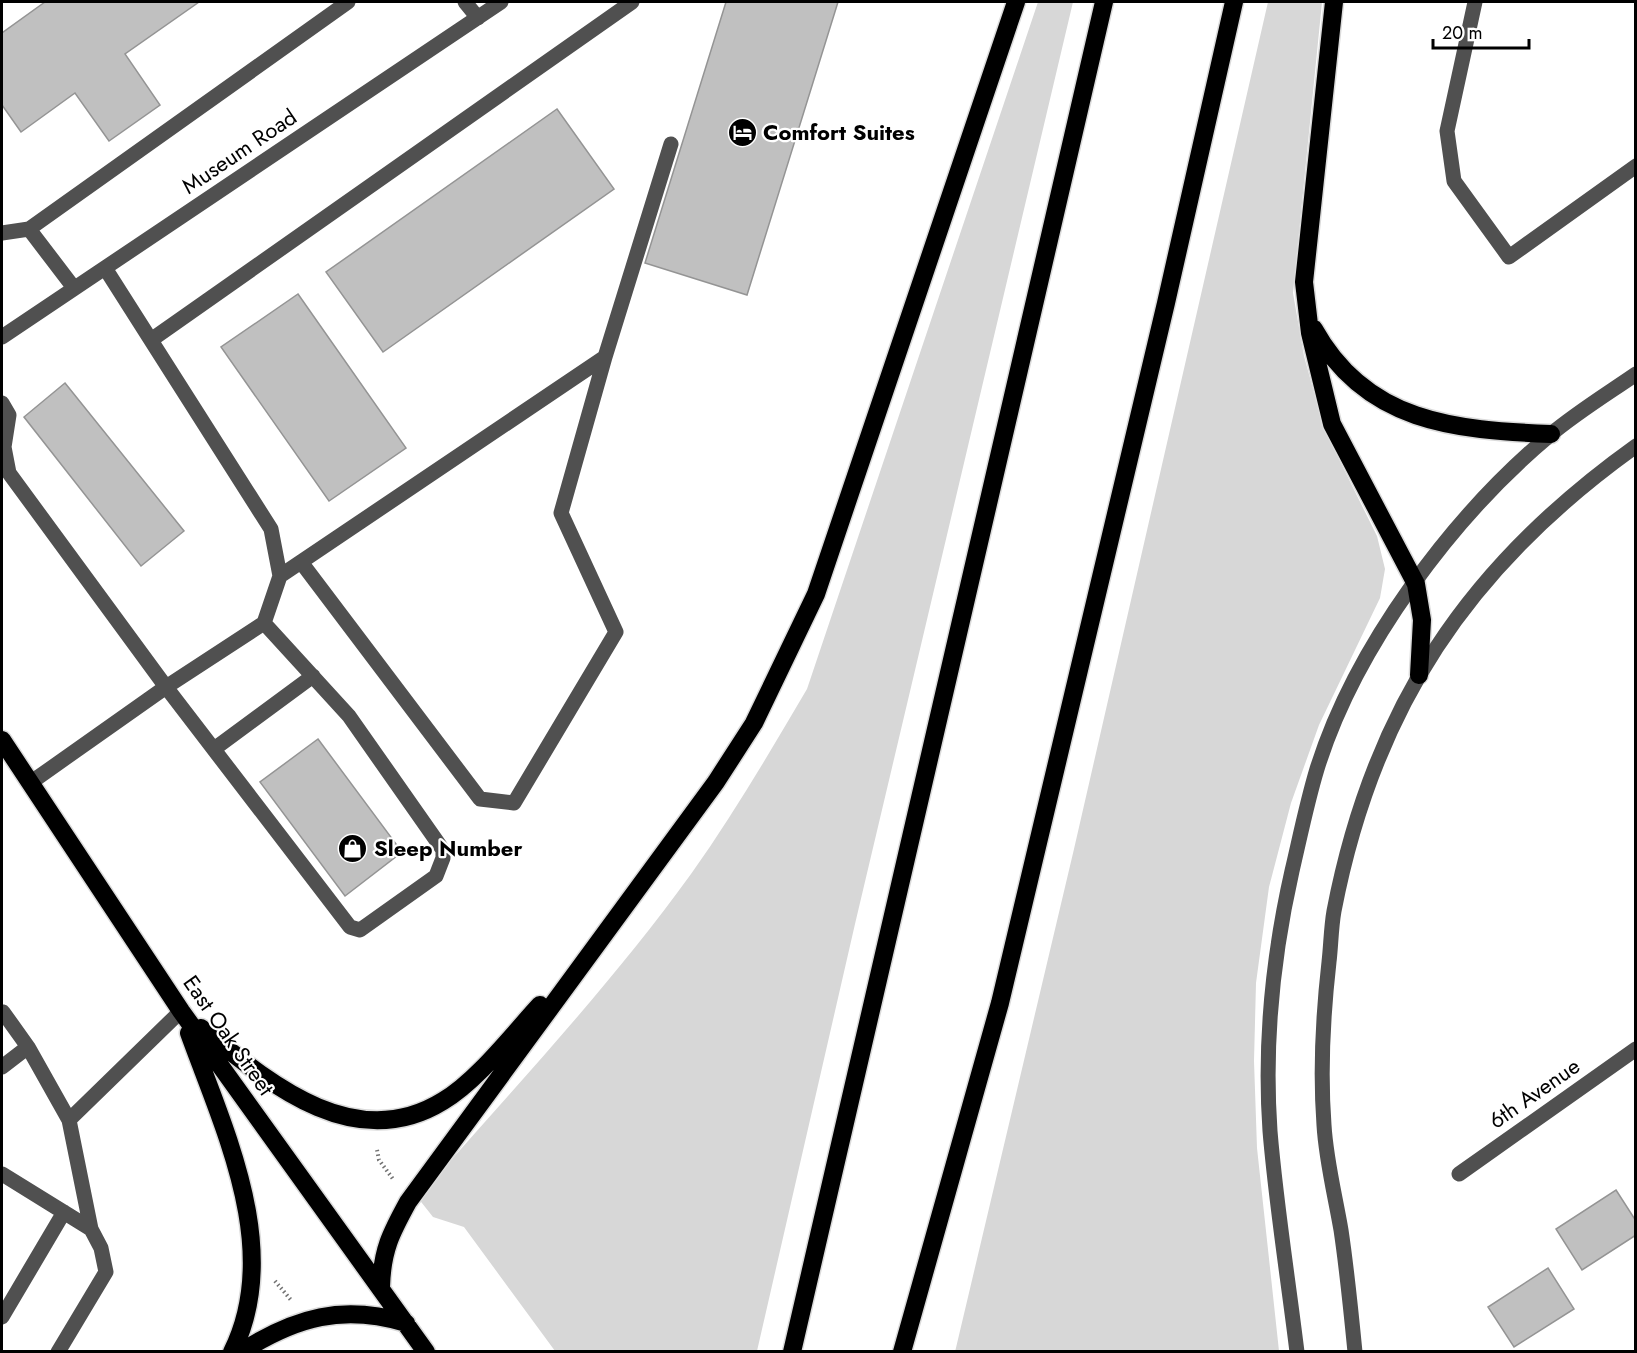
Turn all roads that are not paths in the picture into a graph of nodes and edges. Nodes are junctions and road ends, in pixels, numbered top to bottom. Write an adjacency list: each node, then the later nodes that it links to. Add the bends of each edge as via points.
1 (348, 2): 13 (street)
2 (465, 2): 10 (street)
3 (501, 2): 10 (street, Museum Road)
4 (632, 2): 19 (street)
5 (1016, 2): 35 (highway, via 816,594 754,723 682,832)
6 (1104, 2): 53 (highway)
7 (1234, 2): 54 (highway, via 1003,992)
8 (1334, 2): 16 (highway)
9 (1475, 2): 12 (street, via 1447,131 1448,151 1454,182 1509,257)
10 (478, 18): 15 (street, Museum Road)
11 (671, 144): 20 (street)
12 (1635, 166)
13 (29, 229): 14 (street); 17 (street)
14 (2, 233)
15 (105, 268): 17 (street, Museum Road); 19 (street)
16 (1304, 282): 23 (highway, via 1308,316 1324,345 1351,376 1389,404 1438,424 1464,429); 27 (highway, via 1310,333 1332,424)
17 (74, 288): 18 (street, Museum Road)
18 (2, 337)
19 (151, 340): 26 (street, via 271,529)
20 (604, 357): 25 (street); 25 (street, via 561,513 616,632 514,803 480,799)
21 (1635, 374): 23 (street)
22 (2, 403): 31 (street, via 9,415 4,447 9,473)
23 (1551, 434): 27 (street, via 1458,526)
24 (1635, 446): 29 (street, via 1572,493 1511,554 1462,609)
25 (301, 562): 26 (street)
26 (280, 576): 28 (street)
27 (1416, 584): 29 (highway, via 1422,620); 55 (street, via 1387,624 1341,708 1317,769 1285,902 1271,1020 1270,1130)
28 (264, 623): 30 (street); 31 (street)
29 (1419, 675): 56 (street, via 1379,753 1360,804 1334,912 1324,1006 1324,1125)
30 (313, 676): 33 (street); 33 (street, via 349,716 443,850 436,876 360,930 350,927)
31 (166, 687): 33 (street); 34 (street)
32 (2, 740): 34 (highway, East Oak Street)
33 (214, 749)
34 (30, 783): 36 (highway, East Oak Street)
35 (589, 954): 36 (highway, via 464,1085 444,1101 415,1115 389,1120 371,1122 346,1117 279,1088); 46 (highway, via 408,1202 388,1237)
36 (181, 1011): 41 (street); 46 (highway, East Oak Street); 50 (highway, via 232,1154 246,1208 252,1252 250,1289 243,1330)
37 (3, 1012): 38 (street)
38 (28, 1047): 40 (street); 41 (street)
39 (1635, 1049): 43 (street, 6th Avenue)
40 (2, 1067)
41 (69, 1120): 45 (street)
42 (2, 1174): 44 (street)
43 (1459, 1174)
44 (64, 1212): 45 (street); 47 (street)
45 (91, 1229): 49 (street, via 101,1248 106,1272)
46 (381, 1287): 48 (highway, East Oak Street)
47 (2, 1317)
48 (406, 1323): 51 (highway, via 367,1313 337,1314 306,1320 273,1333); 52 (highway, East Oak Street)
49 (58, 1352)
50 (232, 1352)
51 (241, 1352)
52 (426, 1352)
53 (792, 1352)
54 (902, 1352)
55 (1297, 1352)
56 (1355, 1352)

